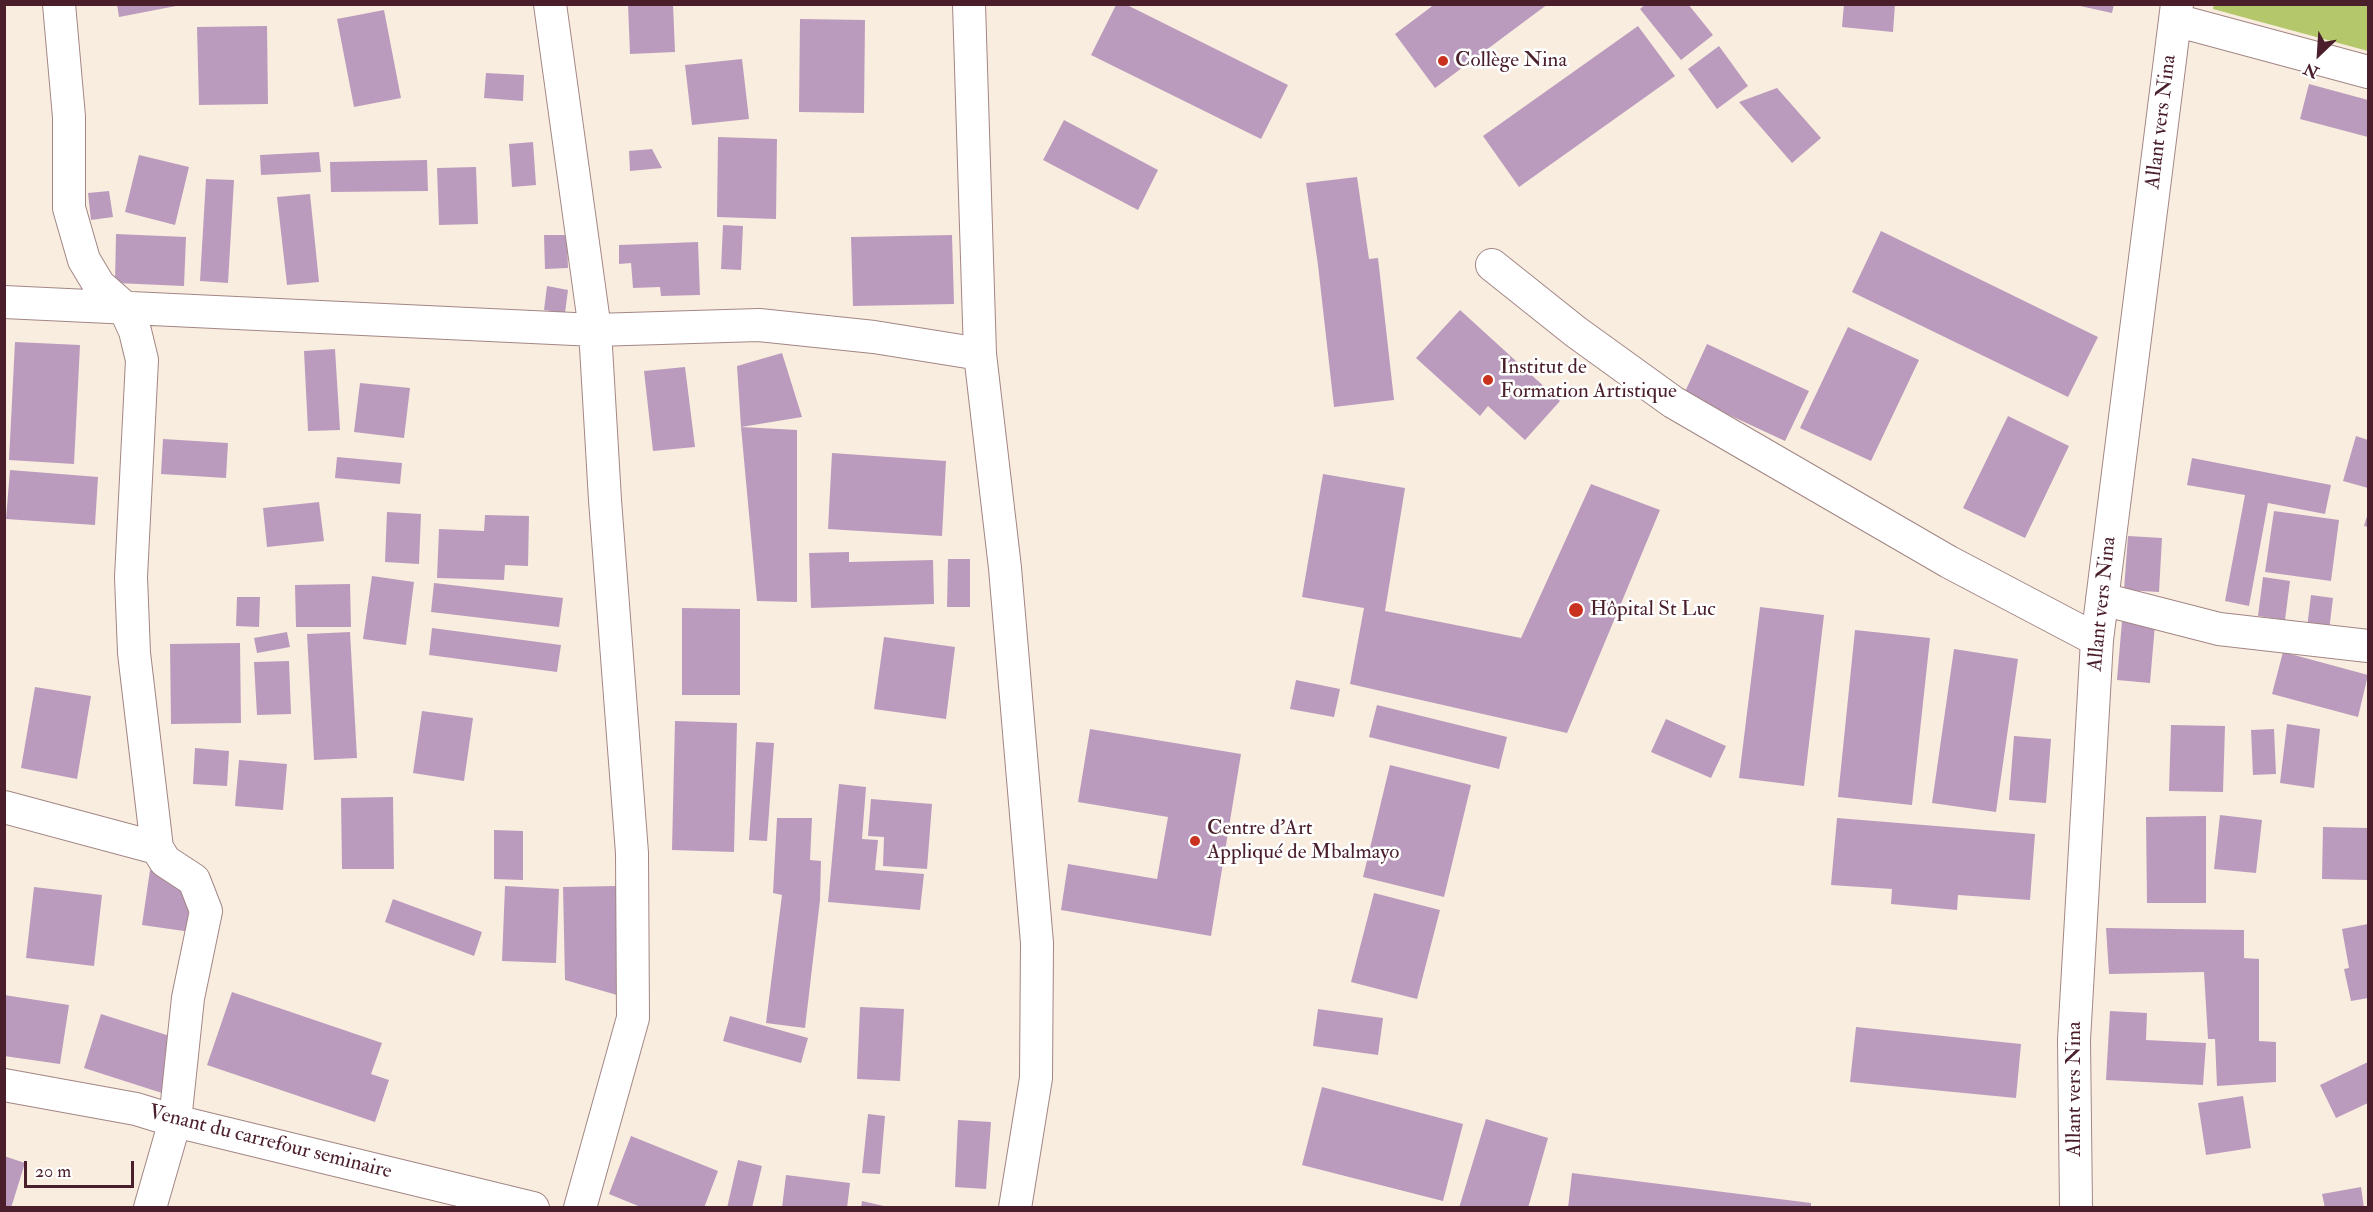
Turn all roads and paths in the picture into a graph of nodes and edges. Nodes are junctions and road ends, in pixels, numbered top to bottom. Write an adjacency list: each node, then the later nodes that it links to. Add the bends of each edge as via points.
1 (59, 4): 8 (street, via 69,117 69,208 84,260 99,285)
2 (550, 4): 9 (street)
3 (969, 4): 10 (street)
4 (2176, 12): 5 (street); 11 (street, Allant vers Nina)
5 (2368, 72)
6 (1492, 265): 12 (street, via 1673,402 1949,562)
7 (4, 302): 8 (street)
8 (124, 307): 9 (street); 15 (street, via 142,360 132,588 134,652)
9 (595, 330): 10 (street, via 759,325 874,337); 20 (street, via 632,853 633,1018)
10 (980, 354): 21 (street, via 1005,568 1037,943 1036,1078)
11 (2102, 599): 12 (street, Allant vers Nina); 13 (street, via 2219,629)
12 (2097, 640): 22 (street, Allant vers Nina, via 2074,1040)
13 (2368, 646)
14 (4, 807): 15 (street)
15 (157, 848): 17 (street, via 165,861 194,880 206,911 188,998)
16 (4, 1085): 17 (street, Venant du carrefour seminaire, via 136,1109)
17 (176, 1121): 18 (street); 19 (street, Venant du carrefour seminaire)
18 (150, 1208)
19 (533, 1208)
20 (580, 1208)
21 (1015, 1208)
22 (2076, 1208)

